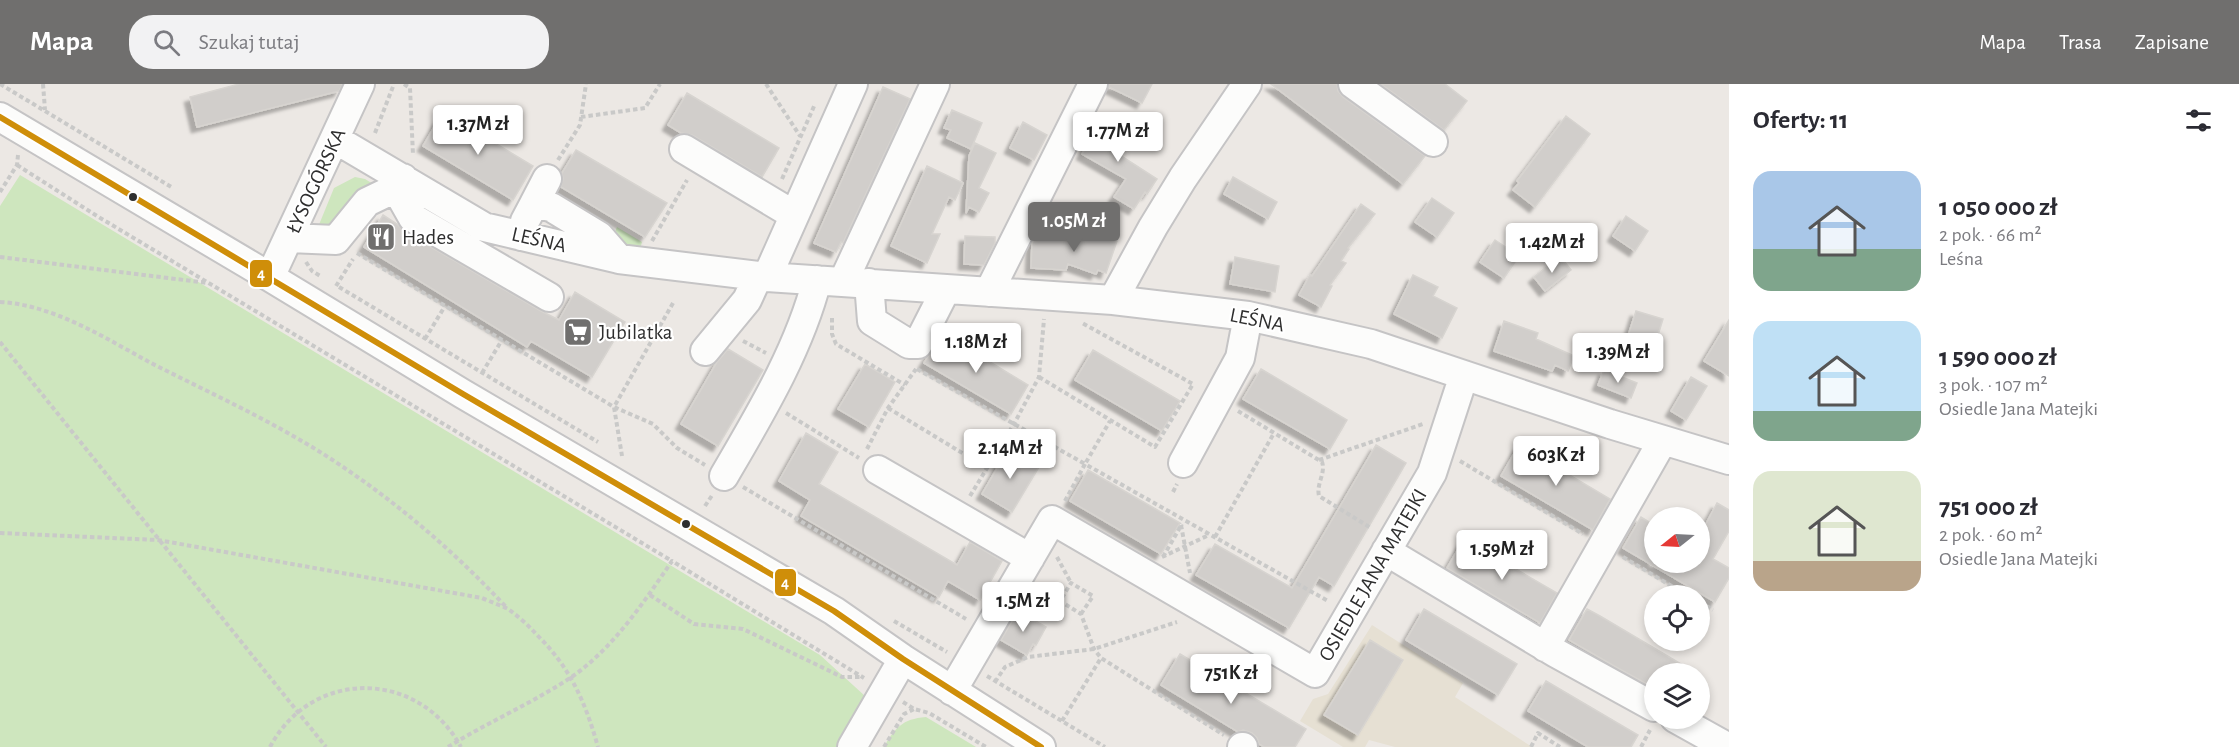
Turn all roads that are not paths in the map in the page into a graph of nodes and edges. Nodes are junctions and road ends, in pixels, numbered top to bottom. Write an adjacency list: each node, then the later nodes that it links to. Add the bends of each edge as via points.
1 (360, 84): 8 (street, ŁYSOGÓRSKA)
2 (853, 84): 14 (street)
3 (935, 84): 20 (street)
4 (1093, 84): 22 (street)
5 (1247, 84): 24 (street, via 1183,178)
6 (1353, 84): 9 (street)
7 (0, 117): 19 (street)
8 (335, 139): 11 (street, LEŚNA); 16 (street, ŁYSOGÓRSKA)
9 (1433, 142)
10 (684, 149): 14 (street)
11 (404, 174): 15 (street, LEŚNA, via 484,227); 16 (street, via 367,202 336,240); 23 (street, via 413,218)
12 (547, 180): 13 (street)
13 (534, 204): 15 (street); 17 (street, via 551,207 599,236)
14 (794, 215): 18 (street)
15 (521, 236): 17 (street, LEŚNA)
16 (289, 238): 19 (street, ŁYSOGÓRSKA)
17 (619, 259): 18 (street, LEŚNA)
18 (762, 276): 20 (street, LEŚNA); 26 (street)
19 (270, 277): 36 (street, via 834,611)
20 (840, 282): 21 (street, LEŚNA); 21 (street, via 872,321 909,344 917,356); 32 (street, via 808,314 767,401)
21 (946, 289): 22 (street, LEŚNA)
22 (989, 292): 24 (street, LEŚNA)
23 (549, 297)
24 (1113, 300): 25 (street, LEŚNA)
25 (1248, 316): 27 (street, LEŚNA, via 1371,344); 30 (street, via 1240,357)
26 (713, 340)
27 (1464, 375): 28 (street, LEŚNA); 33 (street, OSIEDLE JANA MATEJKI, via 1432,473)
28 (1663, 440): 29 (street, LEŚNA); 35 (street)
29 (1729, 460)
30 (1183, 463)
31 (878, 470): 34 (street)
32 (724, 476)
33 (1390, 546): 34 (street, OSIEDLE JANA MATEJKI, via 1315,673 1052,520); 35 (street)
34 (1030, 558): 37 (street, OSIEDLE JANA MATEJKI)
35 (1545, 647): 38 (street)
36 (903, 659): 37 (street); 40 (street, via 874,684)
37 (952, 691): 41 (street)
38 (1644, 701)
39 (1695, 729): 42 (street)
40 (852, 747)
41 (1041, 747)
42 (1727, 747)

